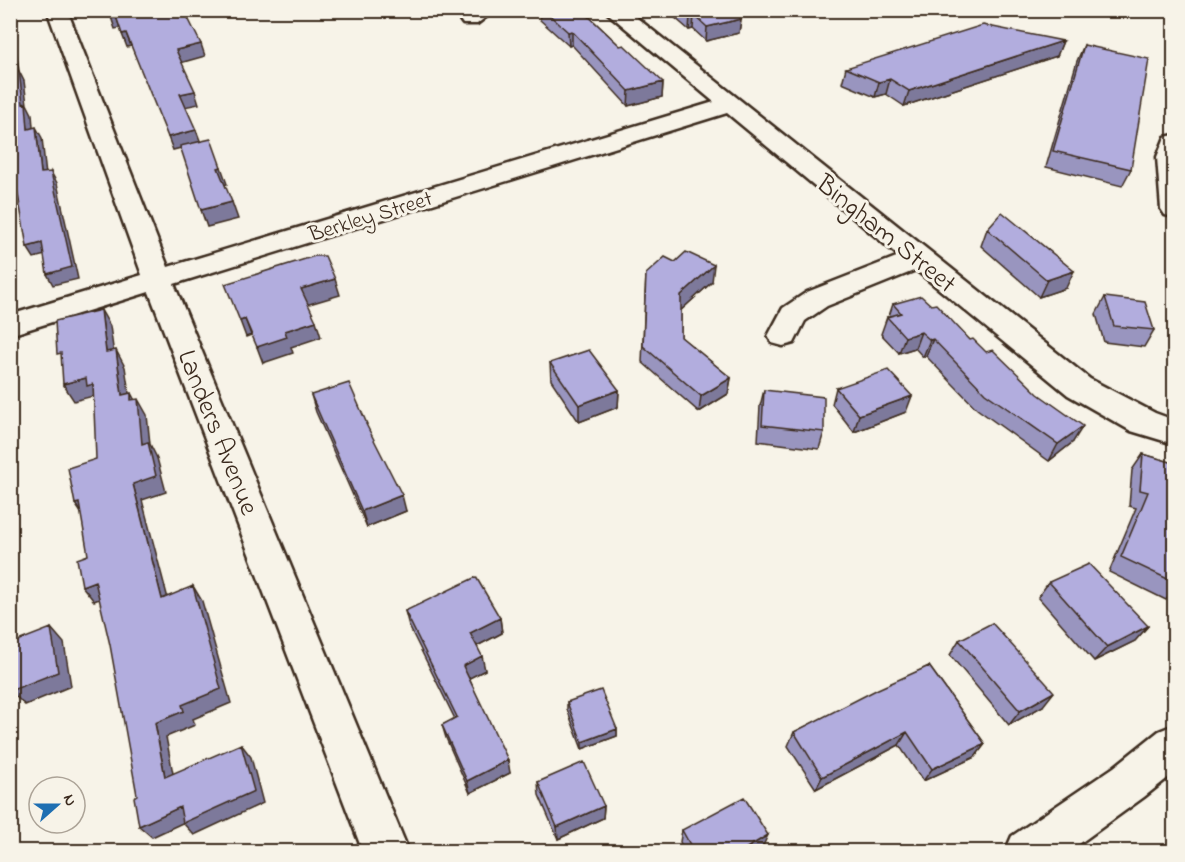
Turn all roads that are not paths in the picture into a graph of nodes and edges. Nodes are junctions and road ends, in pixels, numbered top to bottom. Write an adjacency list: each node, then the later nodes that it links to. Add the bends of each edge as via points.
1 (57, 10): 7 (street, Landers Avenue)
2 (614, 10): 3 (street, Bingham Street)
3 (729, 105): 6 (street, Bingham Street); 7 (street, Berkley Street)
4 (1174, 142): 5 (street, via 1169,157)
5 (1174, 210)
6 (919, 258): 9 (street, via 817,299 793,315); 10 (street, Bingham Street, via 1079,387 1143,422)
7 (158, 279): 8 (street, Berkley Street); 12 (street, Landers Avenue)
8 (10, 325)
9 (783, 336)
10 (1174, 432)
11 (1174, 746): 13 (street)
12 (386, 852)
13 (1029, 852)

